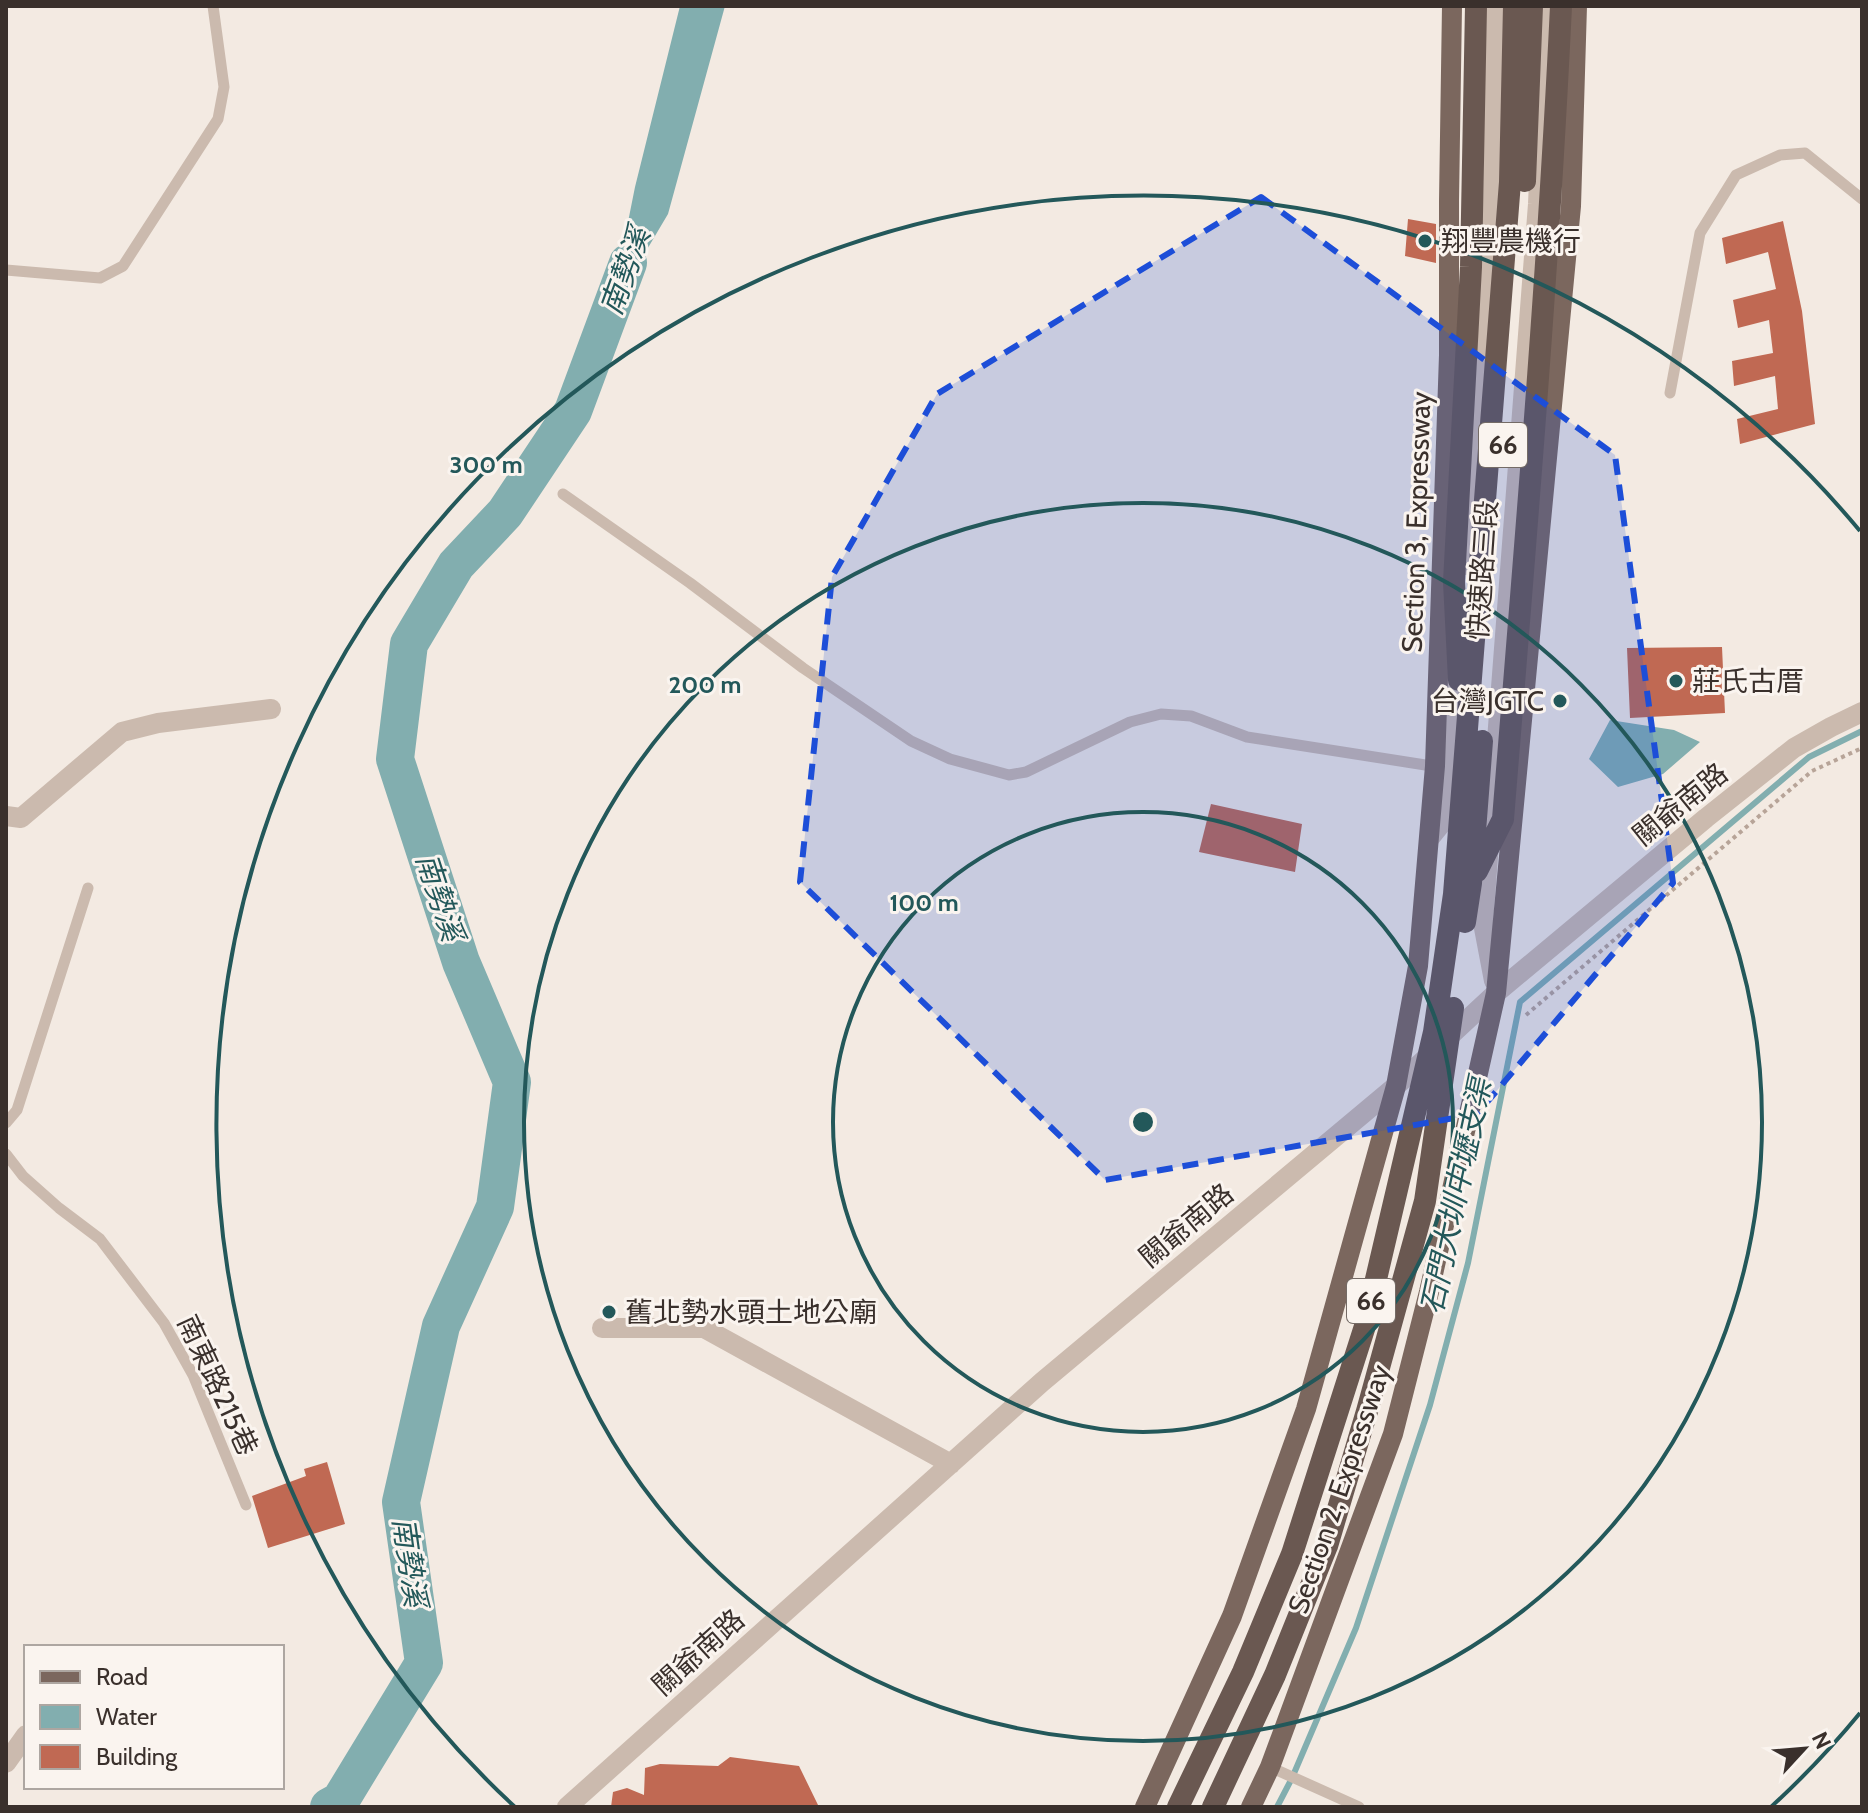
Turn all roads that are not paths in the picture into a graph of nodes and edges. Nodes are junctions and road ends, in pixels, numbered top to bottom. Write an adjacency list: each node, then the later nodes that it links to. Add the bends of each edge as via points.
1 (213, 6): 15 (lane, via 224,87 218,119 123,266 100,278)
2 (1452, 6): 11 (main road, Section 3, Expressway / 66)
3 (1476, 6): 20 (highway, bridge)
4 (1495, 6): 12 (street, 快速路三段)
5 (1514, 6): 20 (highway, 66, bridge, via 1510,182)
6 (1532, 6): 24 (highway, 66, bridge, via 1524,192)
7 (1547, 6): 13 (street, 快速路三段)
8 (1561, 6): 24 (highway, bridge, via 1540,366 1503,819)
9 (1577, 6): 14 (main road, 66)
10 (1862, 199): 16 (lane, via 1805,153 1780,155 1736,175 1700,233)
11 (1449, 201): 12 (street); 20 (main road, Section 3, Expressway / 66)
12 (1493, 203): 13 (street); 20 (street, 快速路三段)
13 (1538, 204): 14 (street); 21 (street, 快速路三段)
14 (1571, 206): 22 (main road, 66)
15 (6, 270)
16 (1670, 393)
17 (563, 494): 20 (lane, via 839,692 911,741 950,759 1009,775 1026,772 1130,722 1161,714 1191,716 1247,737)
18 (271, 709): 23 (street, via 122,732 21,818)
19 (1862, 712): 26 (street, 關爺南路, via 1794,748)
20 (1450, 768): 21 (lane); 27 (main road, Section 3, Expressway / 66, via 1429,839 1418,966); 38 (highway, 66, bridge, via 1454,894 1434,1032 1365,1326 1292,1554)
21 (1494, 779): 22 (lane); 26 (street, 快速路三段, via 1483,923)
22 (1517, 784): 26 (main road, 66)
23 (6, 816)
24 (1471, 883): 39 (highway, 66, bridge, via 1425,1201 1367,1411 1327,1546)
25 (88, 888): 28 (lane, via 17,1110)
26 (1496, 993): 27 (street, 關爺南路); 35 (main road, Section 2, Expressway / 66, via 1393,1434)
27 (1396, 1086): 31 (street, 關爺南路); 37 (main road, Section 2, Expressway / 66, via 1306,1409 1232,1616)
28 (6, 1123)
29 (6, 1154): 32 (lane, 南東路215巷, via 23,1176 100,1239 164,1323 193,1375)
30 (602, 1328): 31 (street, via 704,1328)
31 (951, 1464): 36 (street, 關爺南路)
32 (246, 1505)
33 (24, 1738): 34 (street)
34 (6, 1763)
35 (1270, 1767): 40 (main road, Section 2, Expressway / 66); 41 (lane)
36 (567, 1807)
37 (1145, 1807)
38 (1178, 1807)
39 (1213, 1807)
40 (1251, 1807)
41 (1359, 1807)

